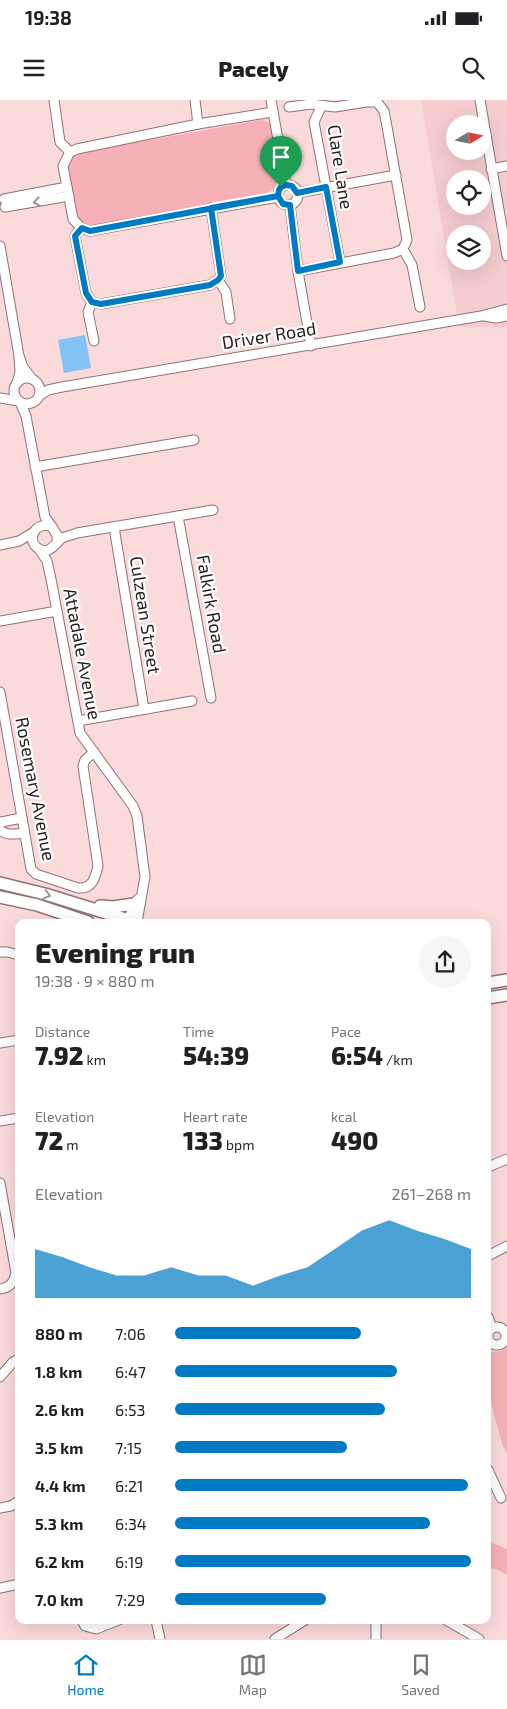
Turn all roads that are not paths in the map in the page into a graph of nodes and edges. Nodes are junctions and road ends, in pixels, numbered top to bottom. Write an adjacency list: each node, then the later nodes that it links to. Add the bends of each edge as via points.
1 (54, 100): 10 (street, via 60,142)
2 (195, 100): 9 (street)
3 (271, 100): 8 (street)
4 (480, 100): 12 (street)
5 (378, 101): 6 (street); 13 (street, via 385,116)
6 (321, 106): 7 (street); 15 (street, Clare Lane, via 314,122)
7 (289, 107)
8 (273, 112): 9 (street); 14 (street)
9 (198, 124): 10 (street)
10 (70, 152): 16 (street, via 63,166)
11 (507, 166): 12 (street)
12 (491, 169): 25 (street)
13 (396, 175): 15 (street); 24 (street, via 407,240)
14 (286, 185): 17 (street, via 292,186); 18 (street, via 279,190)
15 (326, 187): 17 (street); 26 (street, Clare Lane)
16 (68, 191): 19 (street); 22 (street, via 73,219)
17 (297, 193): 20 (street, via 296,200)
18 (278, 196): 20 (street, via 283,204); 21 (street)
19 (2, 204)
20 (290, 205): 27 (street)
21 (211, 208): 22 (street, via 90,231); 28 (street, via 221,276)
22 (82, 228): 29 (street, via 75,236 86,293)
23 (0, 246): 37 (street)
24 (403, 248): 26 (street, via 394,254); 30 (street, via 412,265)
25 (507, 256)
26 (340, 262): 27 (street)
27 (298, 271): 36 (street)
28 (218, 280): 29 (street, via 210,285 101,304); 34 (street, via 226,292)
29 (92, 302): 35 (street, via 88,312)
30 (420, 306)
31 (507, 309): 32 (street, Driver Road)
32 (481, 316): 33 (street, Driver Road); 36 (street, Driver Road)
33 (507, 316)
34 (230, 319)
35 (94, 341)
36 (311, 346): 40 (street, Driver Road)
37 (19, 356): 38 (street); 39 (street, via 20,372)
38 (34, 380): 39 (street, via 24,379); 40 (street, Driver Road, via 47,386); 42 (street, via 40,389)
39 (16, 385): 41 (street); 43 (street, via 15,396)
40 (62, 387): 42 (street, Driver Road, via 48,390)
41 (0, 396): 43 (street)
42 (38, 398): 43 (street, via 28,404); 44 (street, via 31,409)
43 (20, 402): 44 (street)
44 (28, 428): 46 (street)
45 (194, 440): 46 (street)
46 (35, 467): 47 (street)
47 (41, 499): 51 (street, via 45,517); 52 (street)
48 (213, 510): 49 (street)
49 (178, 516): 50 (street); 61 (street, Falkirk Road)
50 (114, 527): 53 (street); 63 (street, Culzean Street)
51 (52, 528): 52 (street, via 44,525); 53 (street); 55 (street, via 57,535)
52 (34, 532): 54 (street, via 19,541); 56 (street, via 32,539)
53 (77, 533): 55 (street)
54 (4, 544): 56 (street)
55 (56, 544): 56 (street, via 50,550); 57 (street, Attadale Avenue)
56 (37, 547): 57 (street, Attadale Avenue, via 47,561)
57 (51, 579): 58 (street, Attadale Avenue)
58 (57, 611): 59 (street); 64 (street, Attadale Avenue)
59 (0, 621)
60 (0, 692): 66 (street, Rosemary Avenue)
61 (211, 698)
62 (192, 701): 63 (street)
63 (144, 709): 64 (street)
64 (78, 721): 65 (street, Attadale Avenue, via 80,733)
65 (94, 752): 71 (street, Rosemary Avenue, via 83,766 98,862 94,880 89,886 78,888 36,874); 74 (street, Attadale Avenue, via 135,811 145,877)
66 (11, 758): 67 (street); 68 (street, Rosemary Avenue)
67 (0, 760)
68 (22, 818): 69 (street); 71 (street, Rosemary Avenue)
69 (0, 824)
70 (0, 830): 71 (street, via 12,835)
71 (24, 833)
72 (0, 883): 75 (main road, one-way to 75)
73 (0, 897): 76 (main road)
74 (138, 900): 75 (main road, via 113,907); 78 (street, Attadale Avenue)
75 (71, 902): 77 (main road)
76 (79, 919)
77 (123, 919)
78 (133, 919)
79 (0, 952): 80 (street)
80 (15, 954)
81 (507, 980): 82 (main road)
82 (491, 983)
83 (507, 995): 84 (main road)
84 (491, 998)
85 (15, 1041): 86 (street)
86 (0, 1043)
87 (15, 1119): 88 (street)
88 (0, 1121)
89 (507, 1159): 90 (street)
90 (491, 1166)
91 (0, 1182): 94 (street)
92 (507, 1246): 93 (street)
93 (491, 1254)
94 (15, 1267)
95 (15, 1275): 96 (street, via 11,1285)
96 (0, 1289)
97 (492, 1328): 98 (street, via 500,1327)
98 (506, 1332): 99 (street, via 502,1343)
99 (491, 1342)
100 (15, 1361): 101 (street)
101 (1, 1373)
102 (491, 1479): 103 (street)
103 (501, 1498)
104 (15, 1504): 105 (street)
105 (0, 1508)
106 (15, 1585): 107 (street)
107 (0, 1588)
108 (85, 1624): 109 (street, via 96,1629)
109 (109, 1624)
110 (157, 1624): 114 (street)
111 (298, 1624): 115 (street)
112 (376, 1624): 116 (street)
113 (453, 1624): 117 (street)
114 (160, 1639)
115 (275, 1639)
116 (376, 1639)
117 (478, 1639)

